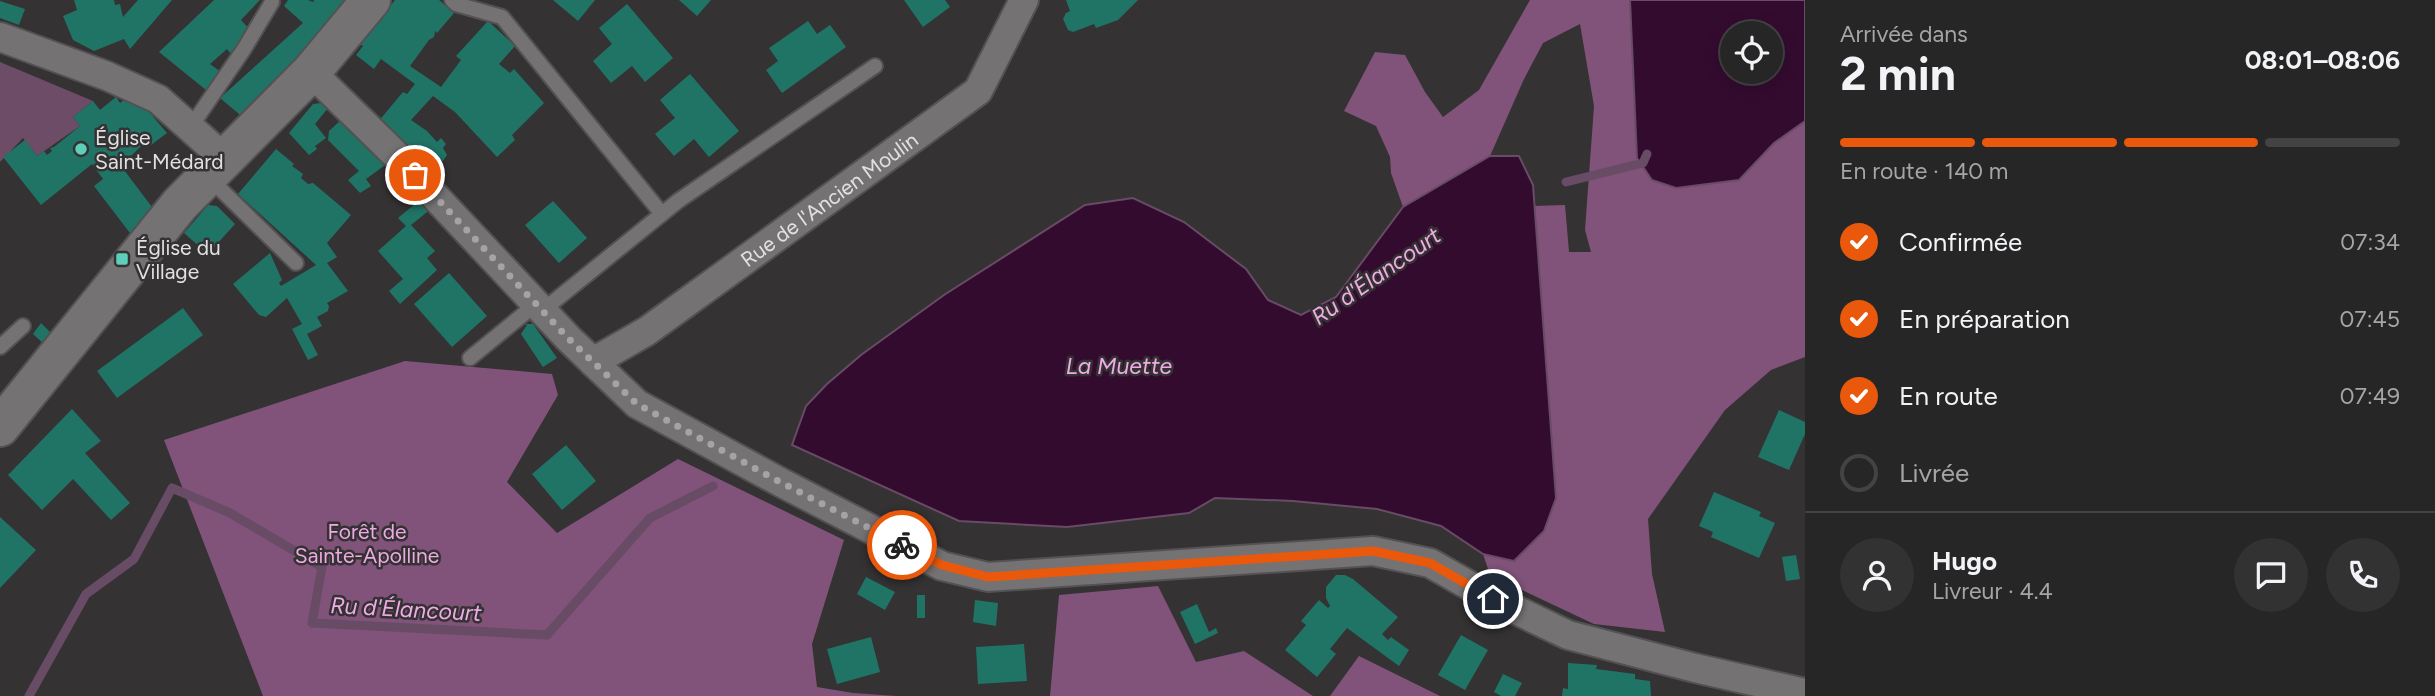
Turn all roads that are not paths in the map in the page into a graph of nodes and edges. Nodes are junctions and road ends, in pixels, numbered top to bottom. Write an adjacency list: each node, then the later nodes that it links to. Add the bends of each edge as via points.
1 (371, 0): 7 (street)
2 (452, 0): 10 (lane, via 502,17)
3 (1024, 0): 16 (street, Rue de l'Ancien Moulin, via 978,91 647,331)
4 (272, 2): 8 (lane)
5 (0, 37): 8 (street, via 158,99)
6 (875, 66): 10 (lane)
7 (311, 72): 9 (street); 12 (street)
8 (190, 128): 9 (street)
9 (216, 167): 11 (lane); 17 (street)
10 (662, 214): 12 (lane)
11 (296, 263)
12 (539, 307): 15 (lane); 16 (street)
13 (23, 326): 14 (lane)
14 (0, 347)
15 (470, 358)
16 (593, 362): 18 (street, via 637,404 942,565 988,577 1373,551 1430,563 1568,635)
17 (4, 413)
18 (1805, 692)

